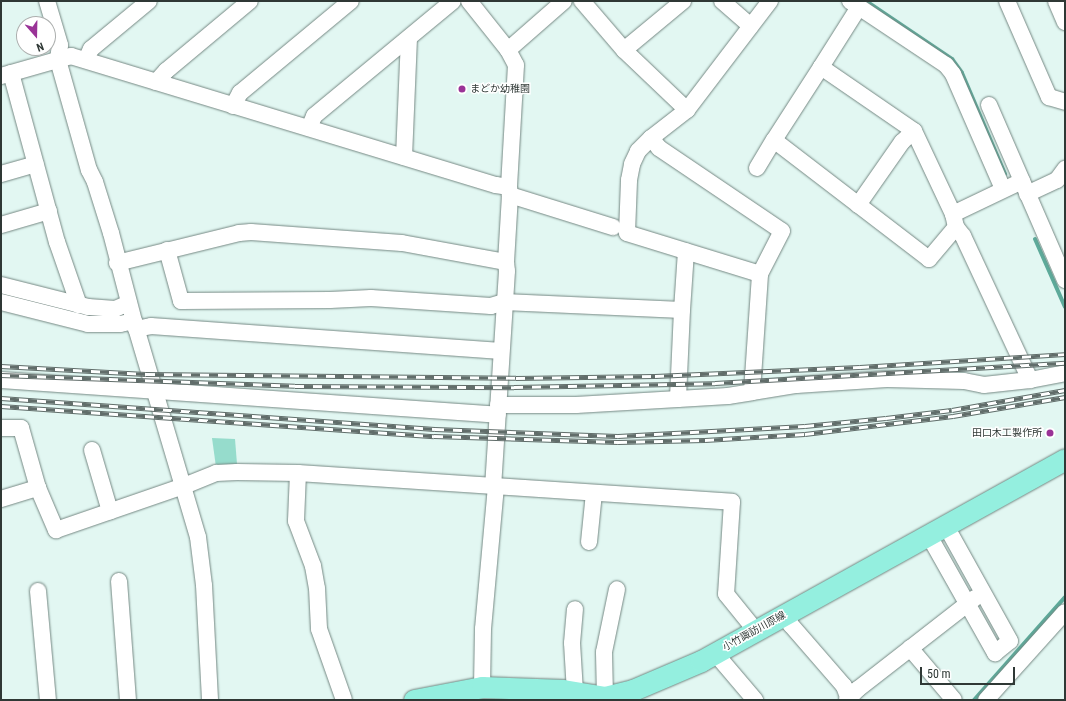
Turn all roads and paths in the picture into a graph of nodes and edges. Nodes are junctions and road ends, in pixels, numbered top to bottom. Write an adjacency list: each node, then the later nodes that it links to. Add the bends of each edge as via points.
1 (47, 1): 20 (street, via 60,45)
2 (149, 1): 21 (street, via 91,49)
3 (250, 1): 24 (street)
4 (351, 1): 27 (street, via 240,93)
5 (453, 1): 17 (street)
6 (564, 1): 18 (street)
7 (683, 1): 19 (street)
8 (722, 1): 16 (street)
9 (770, 1): 16 (street)
10 (1007, 1): 25 (street, via 1050,97)
11 (1056, 1): 15 (street)
12 (586, 2): 19 (street)
13 (474, 3): 18 (street)
14 (854, 3): 22 (street); 39 (street, via 946,65 953,74)
15 (1065, 22)
16 (751, 26): 28 (street)
17 (409, 38): 29 (street, via 314,116); 33 (street)
18 (508, 50): 40 (street, via 516,65)
19 (624, 50): 28 (street)
20 (58, 60): 21 (street, via 71,56); 23 (street); 49 (street, via 89,170 111,233)
21 (86, 60): 24 (street)
22 (821, 67): 30 (street); 32 (street)
23 (6, 75): 34 (street)
24 (156, 82): 27 (street)
25 (1065, 102)
26 (989, 105): 38 (street)
27 (233, 106): 29 (street)
28 (687, 110): 31 (street)
29 (310, 128): 33 (street)
30 (914, 131): 41 (street, via 902,142); 43 (street)
31 (651, 138): 47 (street, via 638,151 632,164 627,233); 50 (street, via 659,148 782,231)
32 (774, 140): 35 (street); 41 (street)
33 (404, 158): 40 (street)
34 (36, 164): 37 (street); 42 (street)
35 (757, 168)
36 (1065, 169): 38 (street, via 1057,180)
37 (1, 174)
38 (1025, 188): 39 (street); 51 (street)
39 (1003, 189): 43 (street)
40 (510, 191): 45 (street); 48 (street)
41 (858, 205): 43 (street, via 929,259)
42 (49, 211): 44 (street); 56 (street, via 57,242)
43 (954, 220): 62 (street)
44 (1, 225)
45 (613, 227)
46 (167, 250): 48 (street, via 251,232 402,244); 49 (street); 54 (street, via 181,301 371,298 491,306)
47 (686, 251): 50 (street); 57 (street)
48 (506, 262): 54 (street)
49 (117, 263): 55 (street)
50 (760, 274): 64 (street)
51 (1064, 275)
52 (1, 285): 56 (street)
53 (1, 302): 58 (street, via 88,324)
54 (504, 302): 57 (street); 59 (street)
55 (129, 303): 56 (street, via 115,309); 58 (street)
56 (80, 305)
57 (682, 310): 65 (street)
58 (135, 325): 59 (street); 63 (street)
59 (501, 351): 66 (street)
60 (1065, 373): 62 (street)
61 (1, 380): 63 (street)
62 (1030, 380): 64 (street, via 984,385 964,380 887,379 796,385)
63 (155, 390): 66 (street); 71 (street)
64 (752, 392): 65 (street)
65 (678, 399): 66 (street)
66 (498, 410): 72 (street)
67 (1, 428): 73 (street, via 21,428)
68 (92, 450): 76 (street)
69 (1065, 459): 77 (main road, 小竹諏訪川原線)
70 (298, 473): 71 (street, via 216,473); 72 (street); 97 (street, via 296,520 313,566 319,629)
71 (184, 486): 76 (street); 96 (street, via 198,537 204,585)
72 (494, 487): 74 (street); 91 (street, via 484,629)
73 (38, 488): 75 (street); 76 (street, via 56,530)
74 (594, 493): 79 (street); 88 (street, via 732,502 726,594)
75 (1, 499)
76 (110, 511)
77 (947, 524): 78 (main road, 小竹諏訪川原線); 83 (street)
78 (928, 534): 84 (street); 87 (main road, 小竹諏訪川原線)
79 (589, 542)
80 (119, 581): 95 (street)
81 (617, 589): 93 (street, via 604,652)
82 (38, 591): 94 (street)
83 (983, 593): 84 (street); 84 (street, via 1010,641 995,653)
84 (967, 603): 89 (street)
85 (575, 609): 92 (street, via 572,643)
86 (1065, 612): 102 (street)
87 (784, 614): 88 (main road, 小竹諏訪川原線); 100 (street, via 791,626 844,686)
88 (756, 631): 90 (main road, 小竹諏訪川原線)
89 (910, 648): 100 (street); 101 (street)
90 (715, 653): 93 (main road, 小竹諏訪川原線, via 633,690); 99 (street)
91 (485, 692): 92 (main road, 小竹諏訪川原線); 98 (main road, 小竹諏訪川原線)
92 (575, 692): 93 (main road, 小竹諏訪川原線)
93 (604, 696)
94 (48, 700)
95 (128, 700)
96 (210, 700)
97 (344, 700)
98 (414, 700)
99 (754, 700)
100 (848, 700)
101 (954, 700)
102 (986, 700)

